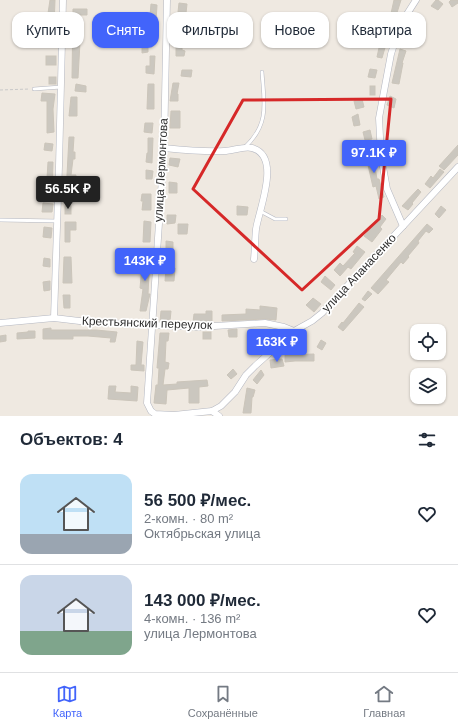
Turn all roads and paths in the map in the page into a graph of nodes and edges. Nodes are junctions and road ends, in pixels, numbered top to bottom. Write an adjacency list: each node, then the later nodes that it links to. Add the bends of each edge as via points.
1 (63, 0): 5 (street)
2 (167, 0): 8 (street, улица Лермонтова)
3 (416, 0): 15 (street, via 400,25 391,54 379,118 381,156 387,189)
4 (262, 72): 9 (lane, via 263,119 257,132)
5 (61, 87): 6 (lane); 14 (street)
6 (34, 89): 7 (path)
7 (0, 90)
8 (164, 148): 9 (street, via 200,152); 19 (street, улица Лермонтова)
9 (244, 148): 11 (street, via 252,148 259,152 264,157 267,167)
10 (458, 167): 15 (street, улица Апанасенко)
11 (260, 211): 12 (lane, via 275,219); 16 (street)
12 (286, 219)
13 (0, 220): 14 (lane)
14 (57, 221): 17 (street)
15 (403, 226): 20 (street, улица Апанасенко, via 322,313 312,322)
16 (254, 259)
17 (54, 318): 18 (street, Крестьянский переулок); 19 (street, Крестьянский переулок)
18 (0, 323)
19 (152, 324): 20 (street, Крестьянский переулок, via 198,327 265,323); 22 (street, улица Лермонтова, via 147,403 155,414)
20 (294, 331): 21 (street, улица Апанасенко, via 246,375 221,406)
21 (212, 411): 22 (street); 23 (street)
22 (174, 416)
23 (219, 416)

